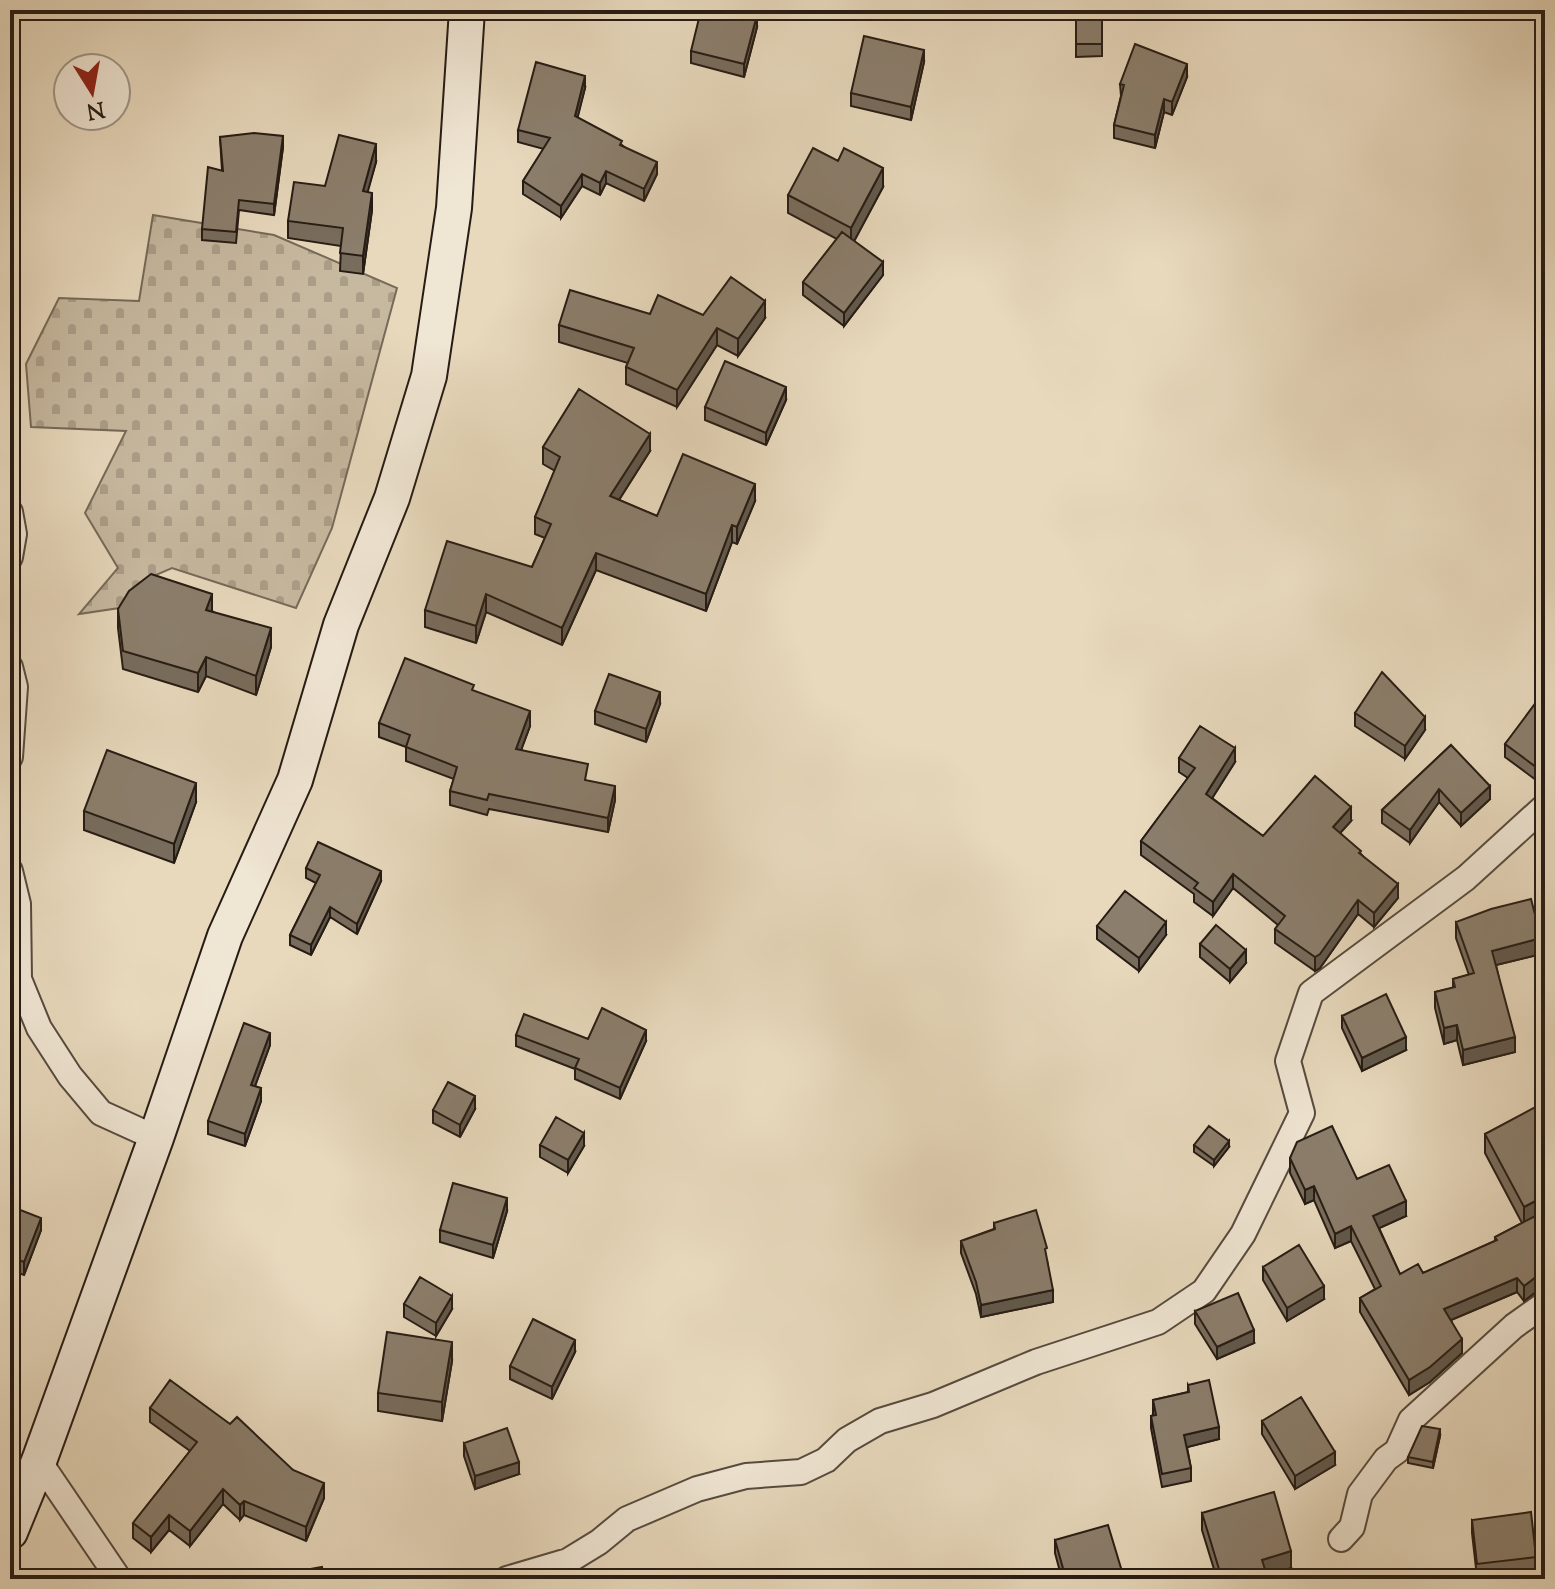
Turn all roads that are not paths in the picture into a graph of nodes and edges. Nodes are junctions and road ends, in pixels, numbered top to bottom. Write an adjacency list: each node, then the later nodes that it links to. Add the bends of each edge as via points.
1 (467, 10): 8 (main road, via 454,208 429,376 392,498 341,625 295,780 225,936)
2 (10, 512): 3 (street)
3 (10, 557)
4 (10, 667): 5 (street, via 15,687)
5 (10, 757)
6 (1545, 806): 14 (street, via 1466,878 1311,993 1288,1061 1302,1113 1243,1234 1204,1291 1158,1322 880,1421 801,1472 746,1476 697,1489 627,1519 568,1561)
7 (10, 871): 8 (street, via 18,904 19,979 39,1028 101,1113)
8 (156, 1138): 10 (main road)
9 (1545, 1304): 12 (street, via 1411,1420 1397,1451 1360,1494 1352,1527)
10 (39, 1461): 11 (main road); 13 (street)
11 (10, 1532)
12 (1341, 1539)
13 (119, 1579)
14 (507, 1579)

